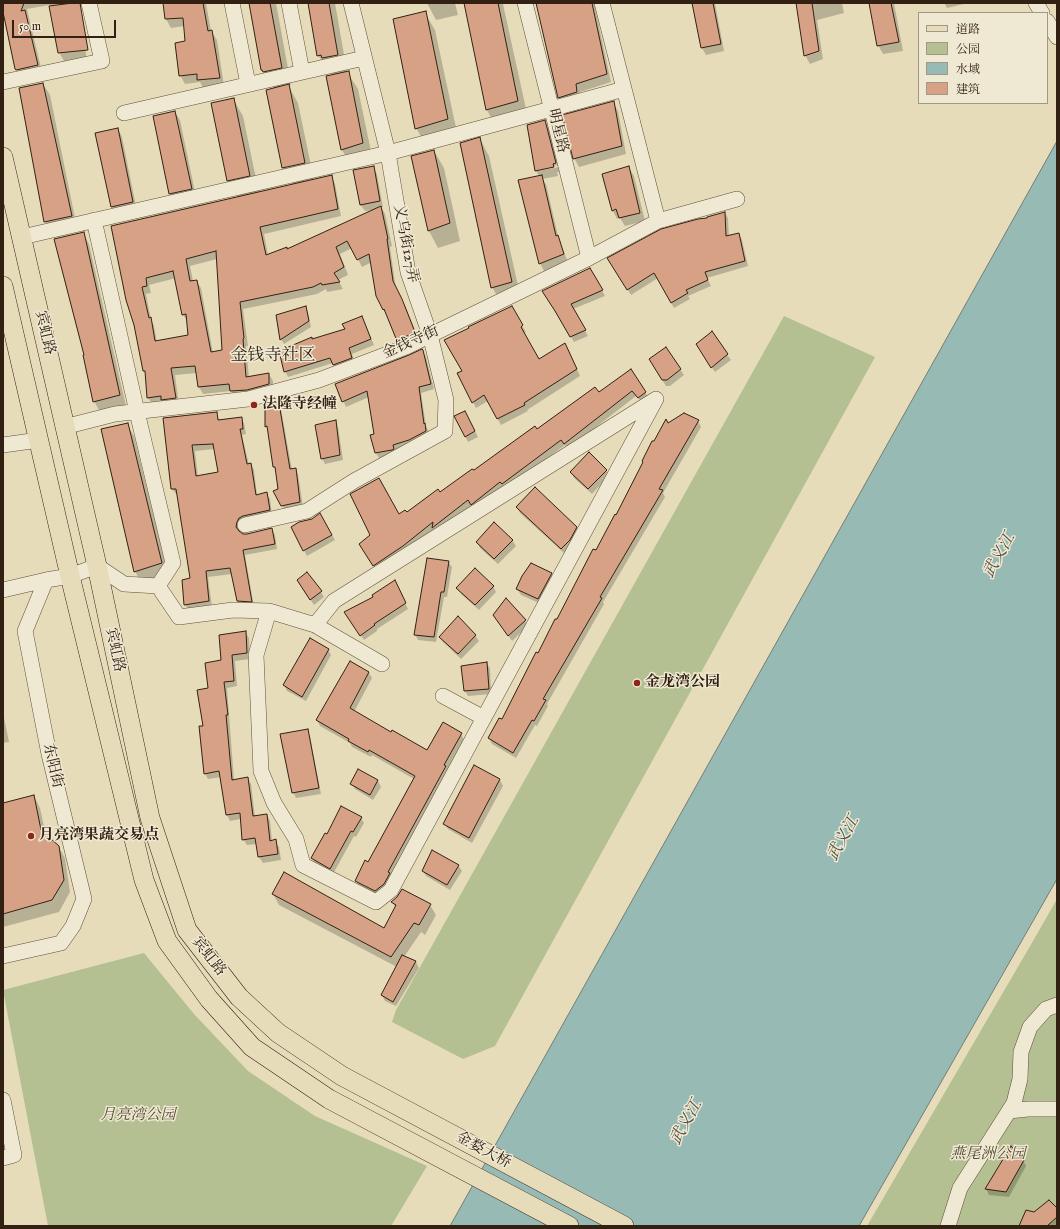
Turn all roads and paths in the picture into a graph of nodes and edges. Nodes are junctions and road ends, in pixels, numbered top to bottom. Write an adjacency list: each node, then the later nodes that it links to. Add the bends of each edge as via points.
1 (89, 3): 13 (street, via 102,61)
2 (232, 3): 14 (street)
3 (289, 3): 12 (street)
4 (351, 3): 11 (street, 义乌街127弄)
5 (525, 3): 16 (street, 明星路)
6 (602, 3): 15 (street)
7 (1036, 3): 8 (street)
8 (1041, 12)
9 (1048, 23): 10 (street)
10 (1057, 37)
11 (364, 58): 12 (street); 18 (street, 义乌街127弄)
12 (302, 72): 14 (street)
13 (3, 82)
14 (248, 84): 17 (street)
15 (624, 89): 16 (street); 22 (street)
16 (551, 110): 18 (street); 24 (street, 明星路)
17 (124, 113)
18 (388, 153): 21 (street); 26 (street, 义乌街127弄, via 408,272)
19 (3, 157): 23 (main road, 宾虹路)
20 (738, 199): 22 (street, 金钱寺街)
21 (94, 220): 23 (street); 27 (street)
22 (658, 221): 24 (street, 金钱寺街)
23 (22, 237): 28 (main road, 宾虹路)
24 (589, 258): 26 (street, 金钱寺街)
25 (3, 286): 29 (main road, 宾虹路)
26 (430, 335): 27 (street, 金钱寺街, via 406,347 319,380 255,397); 31 (street, 义乌街127弄, via 446,400 445,431 354,481 307,511)
27 (137, 412): 28 (street, 金钱寺街, via 114,414); 35 (street, via 174,563)
28 (64, 427): 32 (main road, 宾虹路)
29 (39, 440): 30 (street); 33 (main road, 宾虹路)
30 (3, 445)
31 (245, 525)
32 (97, 566): 33 (street); 35 (street, via 124,584); 44 (main road, 宾虹路, via 150,818 187,930 239,997 278,1033)
33 (70, 576): 34 (street); 45 (main road, 宾虹路, via 144,880 167,941 209,999 252,1047)
34 (46, 580): 36 (street); 42 (street, 东阳街, via 25,631 49,754 84,899 73,926 61,942)
35 (158, 586): 37 (street, via 179,617 233,610)
36 (3, 590)
37 (269, 611): 38 (street); 41 (street, via 256,655 261,771 274,803 296,839 303,865 376,902 391,890)
38 (315, 625): 39 (street); 41 (street, via 334,601 656,399)
39 (382, 664)
40 (443, 696): 41 (street)
41 (484, 718)
42 (3, 956)
43 (1057, 1005): 48 (street, via 1046,1009 1030,1028 1021,1052 1020,1079 1014,1103)
44 (342, 1076): 51 (main road, 金婺大桥)
45 (329, 1099): 50 (main road, 金婺大桥)
46 (3, 1100): 49 (street, via 14,1155)
47 (1057, 1109): 48 (street)
48 (1009, 1111): 52 (street, via 960,1188)
49 (3, 1158)
50 (569, 1226)
51 (624, 1226)
52 (948, 1226)

